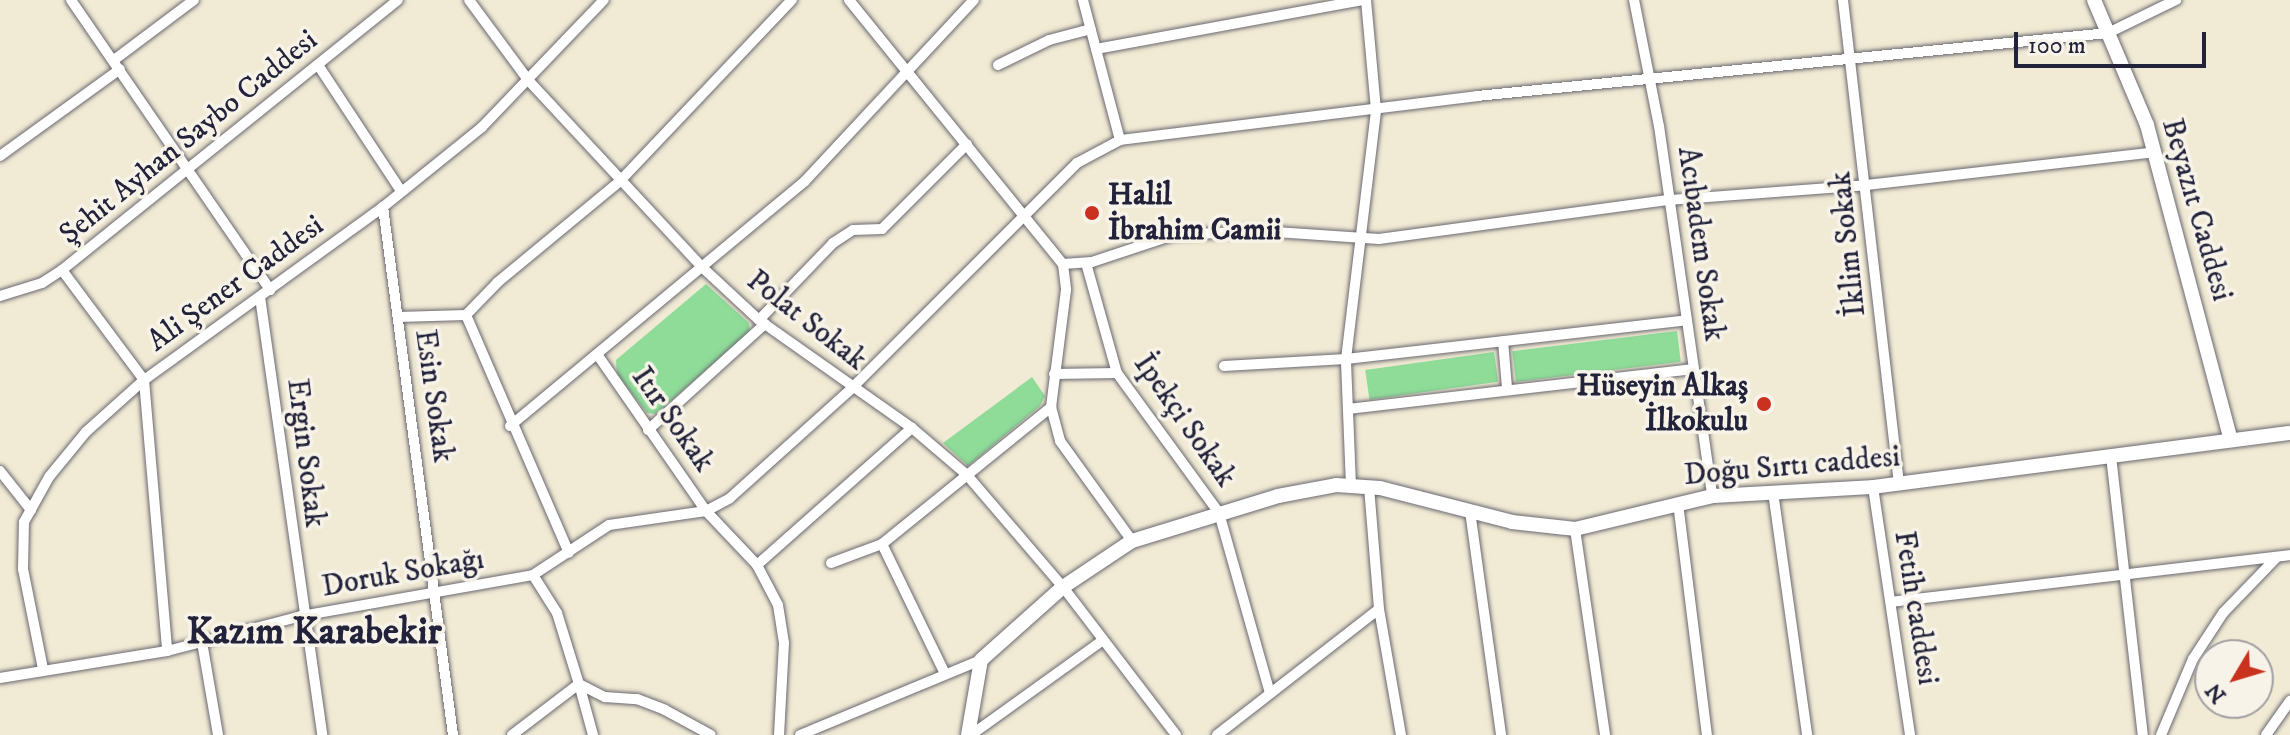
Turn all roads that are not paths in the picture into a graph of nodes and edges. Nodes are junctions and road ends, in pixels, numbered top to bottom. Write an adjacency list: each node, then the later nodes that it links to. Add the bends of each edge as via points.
1 (71, 0): 19 (street)
2 (194, 0): 19 (street)
3 (398, 0): 20 (street, Şehit Ayhan Saybo Caddesi)
4 (469, 0): 24 (street, Polat Sokak)
5 (604, 0): 24 (street, Ali Şener Caddesi)
6 (792, 0): 31 (street)
7 (849, 0): 22 (street)
8 (974, 0): 22 (street)
9 (1083, 0): 15 (street)
10 (1365, 0): 17 (street); 25 (street)
11 (1634, 0): 23 (street, Acıbadem Sokak)
12 (1843, 0): 18 (street, İklim Sokak)
13 (2094, 0): 16 (street, Beyazıt Caddesi)
14 (2176, 0): 16 (street)
15 (1091, 29): 17 (street); 21 (street, via 1049,40)
16 (2108, 33): 18 (street); 28 (street, Beyazıt Caddesi)
17 (1096, 49): 26 (street)
18 (1852, 60): 23 (street); 32 (street, İklim Sokak)
19 (117, 64): 29 (street); 30 (street)
20 (318, 65): 30 (street, Şehit Ayhan Saybo Caddesi); 33 (street)
21 (998, 65)
22 (908, 72): 27 (street); 40 (street, via 805,181)
23 (1649, 80): 25 (street); 34 (street, Acıbadem Sokak)
24 (529, 81): 31 (street, Polat Sokak); 33 (street, Ali Şener Caddesi)
25 (1376, 110): 26 (street); 37 (street)
26 (1120, 140): 36 (street, via 1077,163)
27 (967, 144): 36 (street); 47 (street, via 882,229 853,230 833,243)
28 (2155, 152): 32 (street); 64 (street, Beyazıt Caddesi)
29 (0, 156)
30 (186, 170): 41 (street, Şehit Ayhan Saybo Caddesi); 42 (street)
31 (620, 181): 40 (street, Polat Sokak); 44 (street)
32 (1867, 185): 34 (street); 68 (street, İklim Sokak)
33 (401, 191): 35 (street, Ali Şener Caddesi)
34 (1669, 200): 37 (street); 46 (street, Acıbadem Sokak)
35 (383, 207): 42 (street, Ali Şener Caddesi); 45 (street, Esin Sokak)
36 (1025, 215): 39 (street); 56 (street)
37 (1365, 238): 38 (street, via 1261,231 1173,235); 50 (street)
38 (1086, 263): 39 (street); 53 (street, İpekçi Sokak)
39 (1063, 264): 54 (street, via 1066,290)
40 (703, 268): 47 (street, Polat Sokak); 49 (street)
41 (62, 270): 43 (street, Şehit Ayhan Saybo Caddesi, via 42,283); 55 (street)
42 (265, 294): 55 (street, Ali Şener Caddesi); 93 (street, Ergin Sokak)
43 (0, 296)
44 (466, 315): 45 (street); 60 (street)
45 (398, 317): 90 (street, Esin Sokak)
46 (1687, 320): 48 (street); 52 (street, Acıbadem Sokak)
47 (762, 322): 56 (street, Polat Sokak); 62 (street)
48 (1503, 341): 50 (street); 57 (street)
49 (599, 357): 60 (street); 62 (street, Itır Sokak)
50 (1346, 359): 51 (street); 59 (street)
51 (1224, 366)
52 (1694, 369): 57 (street); 73 (street, Acıbadem Sokak)
53 (1117, 373): 54 (street); 78 (street, İpekçi Sokak)
54 (1054, 374): 58 (street)
55 (144, 380): 75 (street, Ali Şener Caddesi, via 86,432); 96 (street)
56 (852, 388): 61 (street, Polat Sokak); 76 (street, via 730,498)
57 (1507, 388): 59 (street)
58 (1051, 407): 67 (street); 80 (street, via 1060,441)
59 (1348, 409): 69 (street)
60 (510, 426): 82 (street)
61 (912, 428): 67 (street, Polat Sokak); 86 (street)
62 (648, 430): 76 (street, Itır Sokak)
63 (2290, 433): 64 (street, Doğu Sırtı caddesi)
64 (2231, 440): 65 (street, Doğu Sırtı caddesi)
65 (2111, 456): 68 (street, Doğu Sırtı caddesi); 87 (street)
66 (0, 471): 75 (street)
67 (967, 475): 81 (street); 89 (street, Polat Sokak)
68 (1899, 483): 71 (street, Doğu Sırtı caddesi)
69 (1351, 486): 70 (street, Doğu Sırtı caddesi); 78 (street, Doğu Sırtı caddesi, via 1293,493)
70 (1369, 487): 77 (street, Doğu Sırtı caddesi); 92 (street)
71 (1873, 487): 72 (street, Doğu Sırtı caddesi); 91 (street, Fetih caddesi)
72 (1773, 492): 73 (street, Doğu Sırtı caddesi); 119 (street)
73 (1712, 496): 74 (street, Doğu Sırtı caddesi)
74 (1678, 503): 79 (street, Doğu Sırtı caddesi); 118 (street)
75 (31, 510): 98 (street, Ali Şener Caddesi, via 24,522 23,569)
76 (706, 511): 82 (street, via 609,525 587,535); 86 (street, Itır Sokak)
77 (1470, 511): 79 (street, Doğu Sırtı caddesi); 116 (street)
78 (1219, 513): 80 (street, Doğu Sırtı caddesi); 102 (street)
79 (1575, 529): 117 (street)
80 (1132, 541): 89 (street, Doğu Sırtı caddesi)
81 (882, 544): 85 (street); 99 (street)
82 (569, 553): 88 (street)
83 (2290, 555): 84 (street)
84 (2277, 557): 87 (street); 122 (street, via 2223,613 2193,659)
85 (831, 563)
86 (757, 565): 110 (street, Itır Sokak, via 778,605 782,630)
87 (2124, 574): 91 (street); 121 (street)
88 (533, 575): 90 (street, Doruk Sokağı); 101 (street, via 557,613)
89 (1063, 587): 94 (street, Polat Sokak); 97 (street, Doğu Sırtı caddesi)
90 (434, 593): 93 (street, Doruk Sokağı); 106 (street, Esin Sokak)
91 (1891, 602): 120 (street, Fetih caddesi)
92 (1379, 609): 102 (street); 115 (street)
93 (301, 616): 95 (street, Doruk Sokağı); 105 (street, Ergin Sokak)
94 (1102, 641): 112 (street); 113 (street, Polat Sokak)
95 (202, 642): 96 (street, Doruk Sokağı); 104 (street)
96 (167, 651): 98 (street, Doruk Sokağı)
97 (981, 660): 99 (street); 112 (street)
98 (43, 669): 100 (street, Doruk Sokağı)
99 (945, 674): 111 (street)
100 (0, 678)
101 (579, 684): 107 (street); 108 (street); 109 (street, via 605,697 637,699)
102 (1270, 693): 114 (street)
103 (2290, 701): 123 (street)
104 (218, 735)
105 (322, 735)
106 (453, 735)
107 (512, 735)
108 (593, 735)
109 (711, 735)
110 (779, 735)
111 (800, 735)
112 (969, 735)
113 (1176, 735)
114 (1217, 735)
115 (1401, 735)
116 (1501, 735)
117 (1605, 735)
118 (1707, 735)
119 (1807, 735)
120 (1910, 735)
121 (2143, 735)
122 (2161, 735)
123 (2266, 735)

